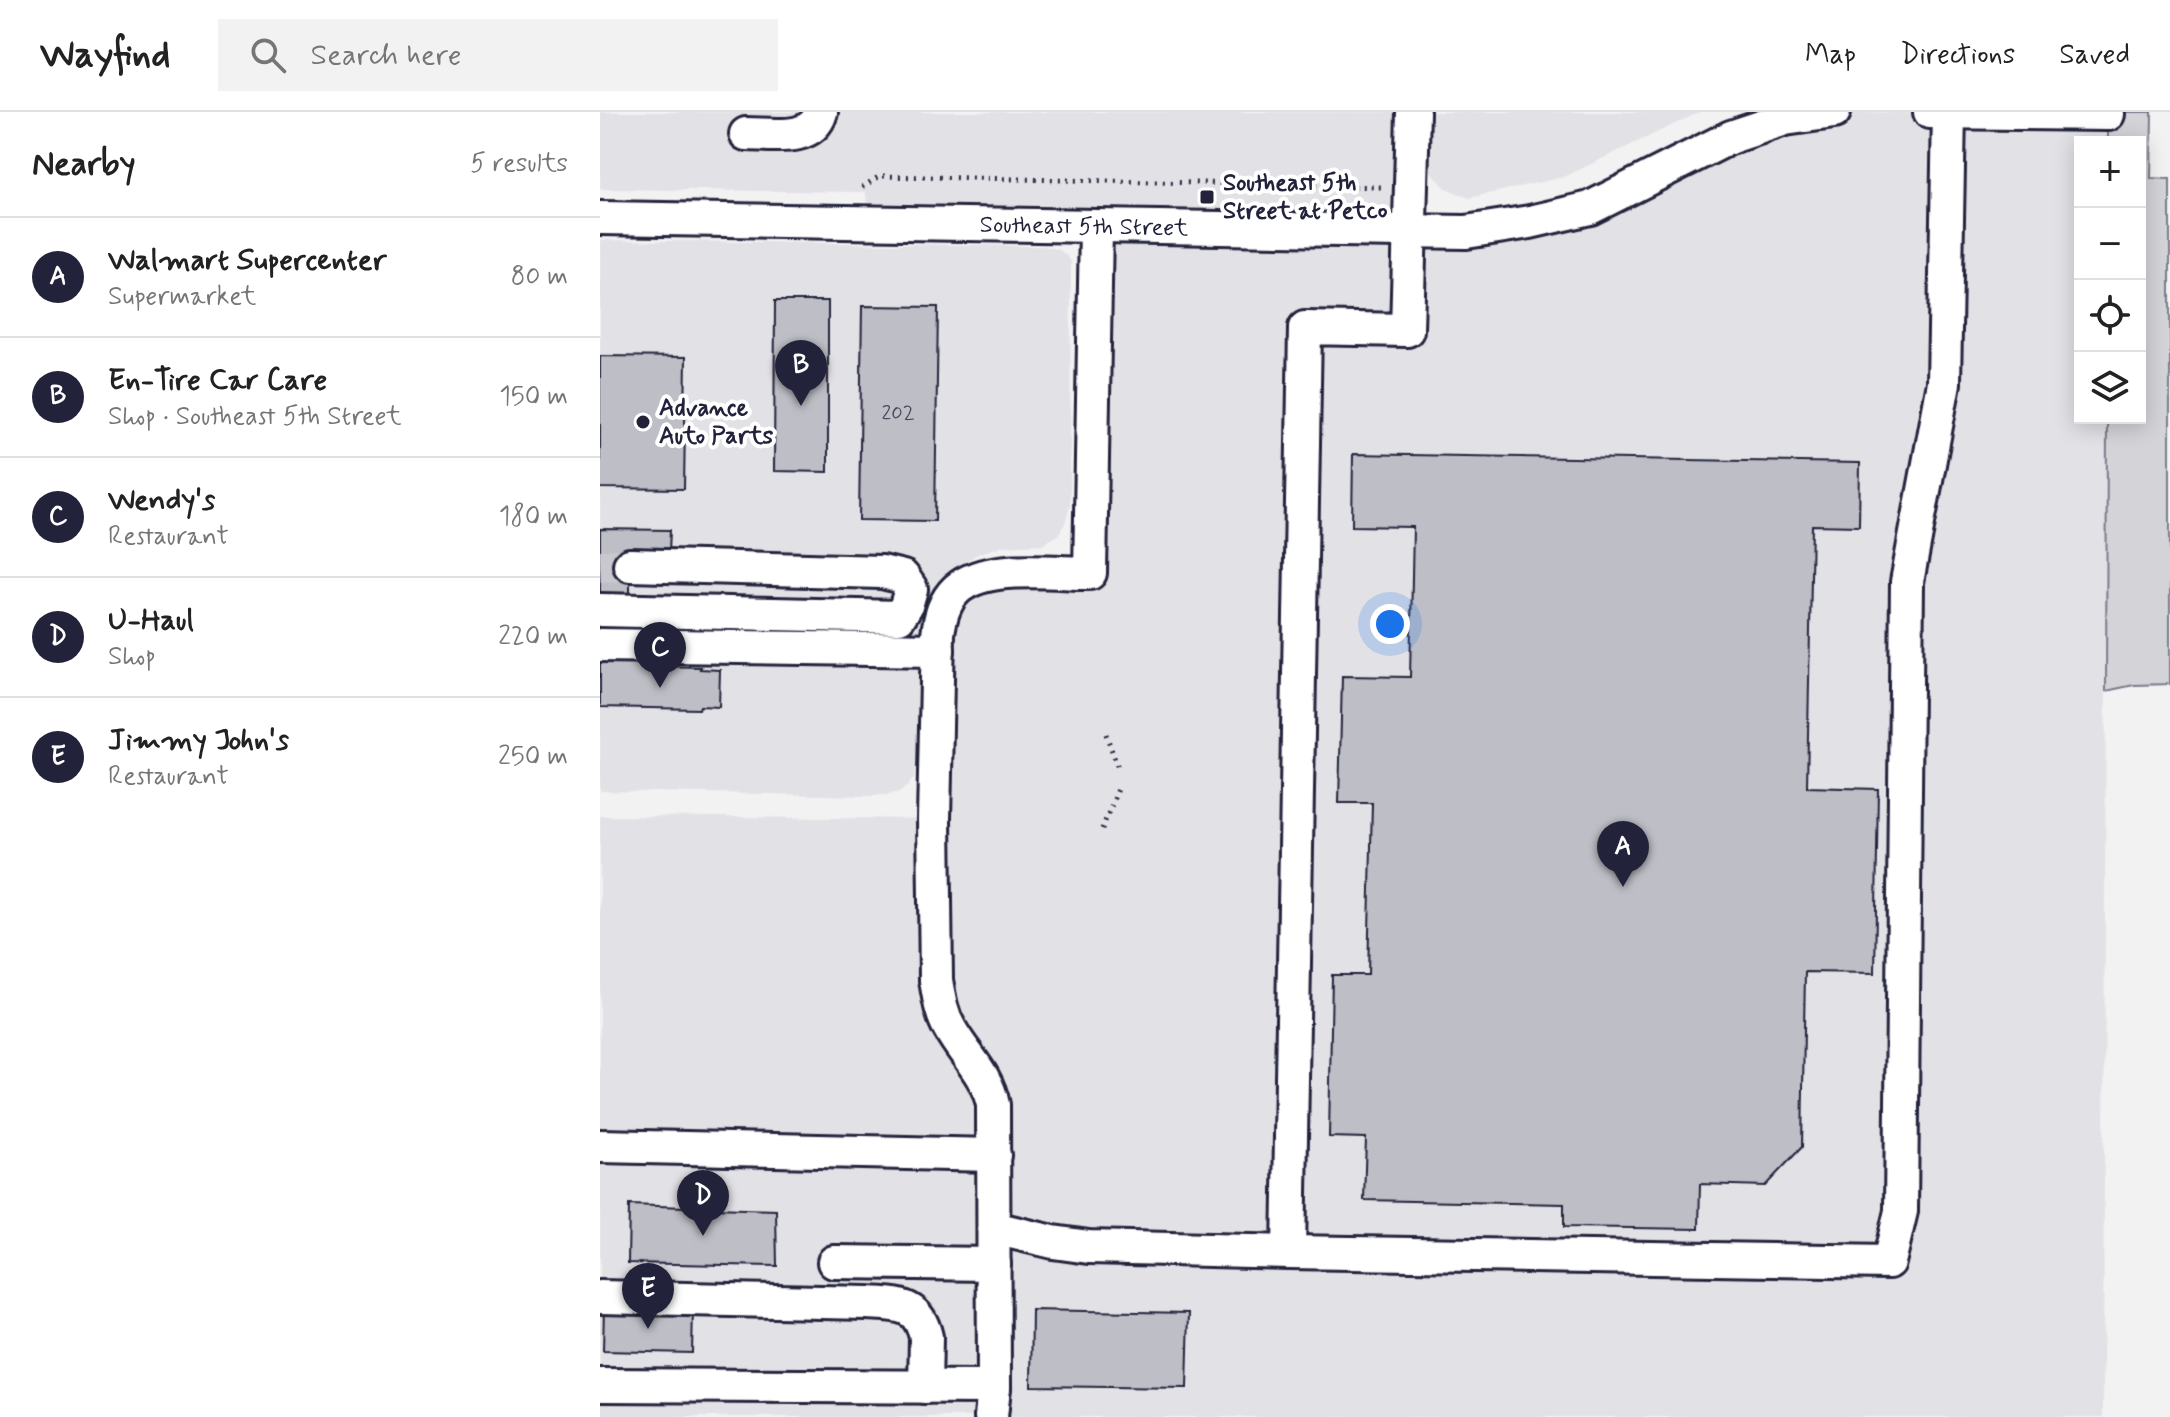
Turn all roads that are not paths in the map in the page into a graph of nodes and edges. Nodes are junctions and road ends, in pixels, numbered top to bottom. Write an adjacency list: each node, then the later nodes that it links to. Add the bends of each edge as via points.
1 (821, 112): 7 (street, via 809,131)
2 (1413, 112): 10 (street)
3 (1834, 112): 10 (street, Southeast 5th Street, via 1785,119 1731,137 1590,208 1466,232)
4 (1927, 112): 5 (street)
5 (1949, 112): 6 (street); 18 (street, via 1944,383 1907,582 1901,1211 1889,1262)
6 (2108, 114)
7 (746, 134)
8 (600, 218): 9 (street, Southeast 5th Street)
9 (1096, 227): 10 (street, Southeast 5th Street); 14 (street, via 1090,573 1002,572 973,579 946,603)
10 (1410, 232): 18 (street, via 1407,330 1305,328)
11 (630, 565): 12 (street, via 882,572 903,577 911,589 899,617)
12 (600, 610)
13 (600, 645): 14 (street)
14 (938, 650): 16 (street, via 936,980 950,1029 991,1094)
15 (600, 1146): 16 (street)
16 (994, 1155): 17 (street)
17 (994, 1228): 18 (street, via 1089,1247); 20 (street)
18 (1289, 1252)
19 (834, 1262): 20 (street)
20 (994, 1264): 24 (street)
21 (600, 1297): 23 (street, via 903,1306 918,1315 925,1330)
22 (600, 1385): 23 (street)
23 (925, 1387): 24 (street)
24 (993, 1402)

